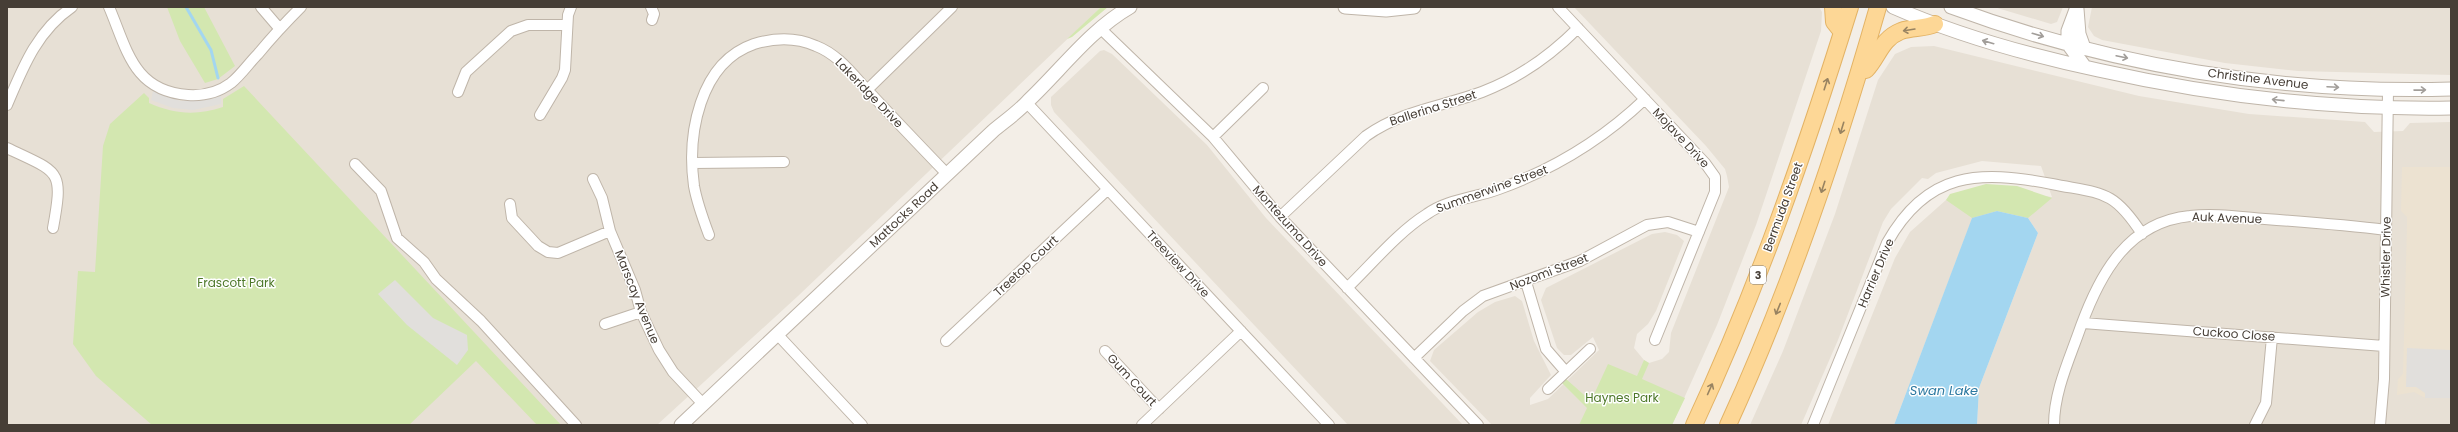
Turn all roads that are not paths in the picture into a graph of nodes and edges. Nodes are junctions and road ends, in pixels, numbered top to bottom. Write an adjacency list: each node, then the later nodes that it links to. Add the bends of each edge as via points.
1 (72, 7): 38 (street, via 60,15 40,38)
2 (110, 7): 21 (street, via 126,52 138,72 158,86 177,94 204,94 229,84)
3 (261, 7): 21 (street)
4 (301, 7): 21 (street)
5 (571, 7): 20 (street)
6 (651, 7): 18 (street, via 654,14)
7 (952, 7): 32 (street)
8 (1130, 7): 23 (street, Mattocks Road)
9 (1345, 7): 10 (street, via 1373,10)
10 (1414, 7)
11 (1558, 7): 22 (street, Mojave Drive)
12 (1833, 7): 24 (main road, via 1834,22)
13 (1850, 7): 24 (main road, Bermuda Street / 3)
14 (1878, 7): 29 (main road)
15 (1893, 7): 19 (street, Christine Avenue)
16 (1951, 7): 25 (street, Christine Avenue, one-way to 25)
17 (2077, 8): 25 (street, via 2069,27); 26 (street, via 2079,34)
18 (652, 20)
19 (1935, 24): 27 (street, Christine Avenue, one-way to 19, via 1995,45); 29 (main road, one-way to 29, via 1892,36)
20 (567, 25): 34 (street, via 528,25 511,31 466,72); 41 (street, via 565,70)
21 (279, 28)
22 (1578, 28): 36 (street, Mojave Drive); 51 (street, Ballerina Street, via 1529,68 1503,83 1472,96 1408,114 1379,127 1366,136)
23 (1101, 29): 37 (street, Mattocks Road, via 1053,74); 42 (street, Montezuma Drive)
24 (1842, 32): 82 (main road, Bermuda Street / 3, one-way to 24, via 1735,334 1771,243)
25 (2068, 44): 26 (street, Christine Avenue); 27 (street)
26 (2084, 48): 28 (street, Christine Avenue, one-way to 28)
27 (2085, 67): 35 (street, Christine Avenue)
28 (2179, 69): 33 (street, Christine Avenue, one-way to 33, via 2276,83); 35 (street, via 2196,77 2222,83 2223,89)
29 (1857, 80): 83 (main road, one-way to 83, via 1805,237 1763,345)
30 (1263, 88): 42 (street)
31 (2451, 89): 33 (street, Christine Avenue, one-way to 31)
32 (867, 90): 46 (street, Lakeridge Drive, via 842,63 816,45 779,39 752,45 725,62 707,88 695,125); 47 (street, Lakeridge Drive)
33 (2388, 90): 39 (street, Whistler Drive)
34 (458, 92)
35 (2219, 93): 39 (street, Christine Avenue, one-way to 35, via 2335,106)
36 (1645, 99): 55 (street, Mojave Drive, via 1706,163 1715,177 1715,192); 59 (street, Summerwine Street, via 1606,133 1552,167 1496,190 1452,202 1427,214)
37 (1027, 103): 47 (street, Mattocks Road); 49 (street, Treeview Drive)
38 (7, 105)
39 (2389, 108): 40 (street, Christine Avenue); 53 (street, Whistler Drive)
40 (2451, 108)
41 (540, 115)
42 (1213, 137): 51 (street, Montezuma Drive)
43 (7, 148): 52 (street, via 48,168 56,177 60,189)
44 (784, 162): 46 (street)
45 (355, 164): 76 (street, via 381,191 397,238 481,321)
46 (693, 164): 57 (street, Lakeridge Drive, via 699,211)
47 (947, 174): 64 (street, Mattocks Road)
48 (593, 179): 54 (street, Marscay Avenue, via 602,198)
49 (1107, 190): 63 (street, Treeview Drive); 67 (street, Treetop Court)
50 (510, 204): 54 (street, via 512,218 538,246 548,252 558,253)
51 (1280, 217): 59 (street, Montezuma Drive)
52 (52, 228)
53 (2386, 230): 56 (street, Auk Avenue, via 2208,215 2174,219); 68 (street, Whistler Drive)
54 (610, 231): 60 (street, Marscay Avenue, via 635,290)
55 (1699, 232): 58 (street, Nozomi Street, via 1675,223 1655,223 1580,261); 66 (street, Mojave Drive)
56 (2142, 234): 61 (street, Auk Avenue, via 2125,247 2107,268); 84 (street, Harrier Drive, via 2125,208 2111,198 2094,192 2029,180 1978,176 1956,182 1926,196 1904,217 1887,243)
57 (709, 235)
58 (1526, 282): 71 (street, Nozomi Street, via 1495,291 1474,302); 72 (street, via 1546,350)
59 (1347, 288): 71 (street, Montezuma Drive)
60 (641, 312): 62 (street); 74 (street, Marscay Avenue, via 663,358)
61 (2083, 323): 65 (street, Cuckoo Close); 85 (street, Auk Avenue, via 2056,399)
62 (604, 324)
63 (1241, 331): 75 (street); 80 (street, Treeview Drive)
64 (777, 334): 74 (street, Mattocks Road); 78 (street)
65 (2272, 337): 68 (street, Cuckoo Close); 86 (street, via 2266,404)
66 (1655, 340)
67 (946, 341)
68 (2384, 346): 87 (street, Whistler Drive)
69 (1590, 349): 72 (street)
70 (1105, 351): 75 (street, Gum Court)
71 (1414, 358): 81 (street, Montezuma Drive)
72 (1566, 372): 73 (street)
73 (1548, 389)
74 (703, 404): 77 (street, Mattocks Road)
75 (1159, 409): 79 (street)
76 (576, 425)
77 (681, 425)
78 (862, 425)
79 (1142, 425)
80 (1329, 425)
81 (1478, 425)
82 (1694, 425)
83 (1728, 425)
84 (1814, 425)
85 (2054, 425)
86 (2255, 425)
87 (2380, 425)

